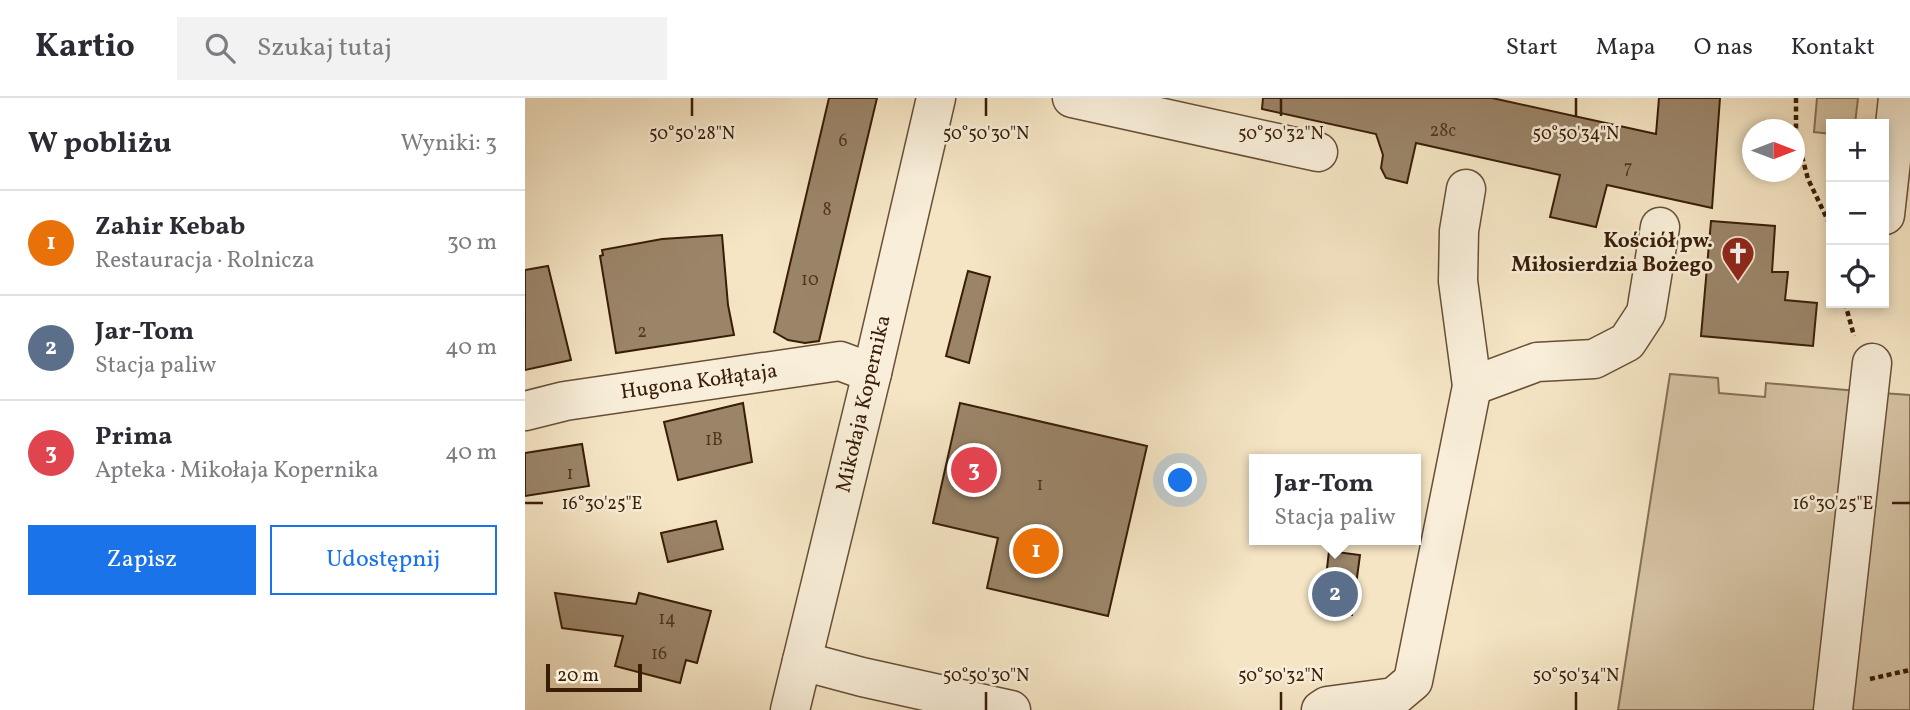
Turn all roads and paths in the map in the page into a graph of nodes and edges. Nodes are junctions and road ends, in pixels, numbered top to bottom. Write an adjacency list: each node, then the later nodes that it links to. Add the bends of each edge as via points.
1 (936, 98): 11 (street, Mikołaja Kopernika)
2 (1072, 98): 5 (street)
3 (1795, 98): 8 (path, via 1795,134 1808,179)
4 (1898, 98): 6 (street)
5 (1318, 152)
6 (1889, 182)
7 (1467, 189): 12 (street, via 1459,231 1458,281)
8 (1826, 217)
9 (1660, 227): 12 (street, via 1646,313 1627,342 1594,359 1537,362)
10 (1872, 363): 19 (street)
11 (872, 373): 13 (street, Hugona Kołłątaja, via 840,361 565,401); 14 (street, Mikołaja Kopernika)
12 (1472, 386): 15 (street, via 1413,681)
13 (525, 411)
14 (803, 661): 16 (street, Mikołaja Kopernika); 17 (street)
15 (1375, 705): 18 (street)
16 (790, 710)
17 (1011, 710)
18 (1321, 710)
19 (1833, 710)

